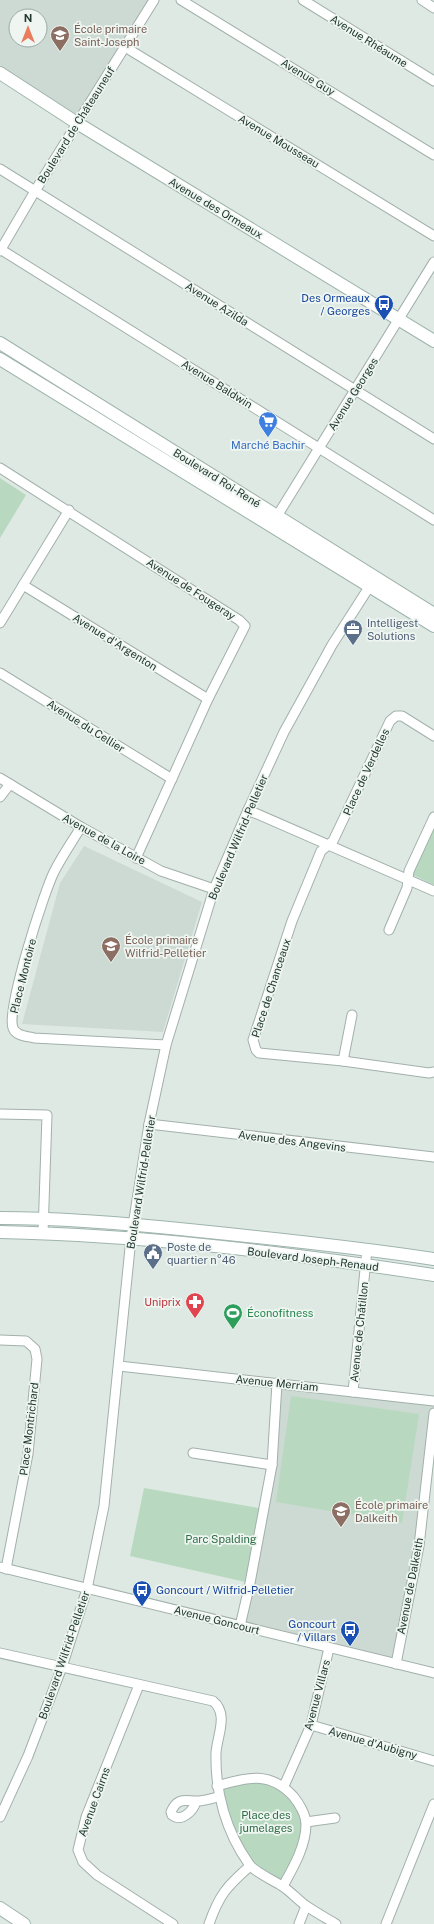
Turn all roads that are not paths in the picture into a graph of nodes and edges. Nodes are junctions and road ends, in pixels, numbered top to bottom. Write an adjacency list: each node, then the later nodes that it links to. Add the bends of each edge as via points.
1 (154, 0): 6 (street, Boulevard de Châteauneuf)
2 (181, 0): 10 (street, Avenue Guy)
3 (303, 0): 8 (street, Avenue Rhéaume)
4 (422, 0): 5 (street)
5 (434, 8)
6 (124, 47): 9 (street, Boulevard de Châteauneuf); 13 (street, Avenue Mousseau)
7 (0, 73): 9 (street, Avenue des Ormeaux)
8 (434, 81)
9 (77, 123): 12 (street, Boulevard de Châteauneuf); 16 (street, Avenue des Ormeaux)
10 (434, 154)
11 (0, 170): 12 (street, Avenue Azilda)
12 (35, 191): 14 (street, Boulevard de Châteauneuf); 20 (street, Avenue Azilda)
13 (434, 236)
14 (0, 250): 22 (street, Avenue Baldwin)
15 (434, 262): 16 (street, Avenue Georges)
16 (399, 319): 17 (street, Avenue des Ormeaux); 20 (street, Avenue Georges)
17 (434, 341)
18 (0, 343): 25 (street, Boulevard Roi-René)
19 (0, 359): 27 (street, Boulevard Roi-René)
20 (355, 390): 21 (street, Avenue Azilda); 22 (street, Avenue Georges)
21 (434, 439)
22 (320, 448): 25 (street, Avenue Georges); 26 (street, Avenue Baldwin)
23 (0, 468): 24 (street, Avenue de Fougeray)
24 (69, 510): 29 (street); 34 (street, Avenue de Fougeray, via 245,626)
25 (278, 515): 27 (street, Avenue Georges); 28 (street, Boulevard Roi-René)
26 (434, 520)
27 (272, 526): 28 (street, Boulevard Roi-René)
28 (373, 582): 30 (street, Boulevard Roi-René); 32 (street, Boulevard Roi-René); 40 (street, Boulevard Wilfrid-Pelletier, via 332,645 292,719)
29 (23, 584): 31 (street); 34 (street, Avenue d'Argenton)
30 (434, 614)
31 (0, 623)
32 (434, 626)
33 (0, 673): 37 (street, Avenue du Cellier)
34 (208, 699): 37 (street, Avenue de Fougeray)
35 (434, 736): 43 (street, Place de Verdelles, via 402,716 396,716 390,721 333,841)
36 (0, 778): 38 (street, Avenue de la Loire)
37 (172, 779): 44 (street, Avenue de Fougeray)
38 (10, 784): 39 (street); 42 (street, Avenue de la Loire)
39 (0, 797)
40 (248, 810): 43 (street); 46 (street, Boulevard Wilfrid-Pelletier)
41 (434, 817): 45 (street, via 408,871)
42 (81, 827): 44 (street, Avenue de la Loire); 50 (street, Place Montoire, via 54,872 40,912 16,996 12,1015 13,1028 20,1035 34,1038)
43 (328, 845): 45 (street); 51 (street, Place de Chanceaux, via 322,851 292,921 253,1040 259,1053)
44 (136, 858): 46 (street, Avenue de la Loire, via 161,871)
45 (408, 880): 47 (street); 48 (street)
46 (214, 889): 50 (street, Boulevard Wilfrid-Pelletier)
47 (434, 891)
48 (389, 930)
49 (352, 1015): 51 (street)
50 (166, 1045): 54 (street, Boulevard Wilfrid-Pelletier)
51 (343, 1061): 52 (street, Place de Chanceaux)
52 (434, 1072)
53 (0, 1114): 57 (street, via 47,1114)
54 (150, 1124): 55 (street, Avenue des Angevins); 58 (street, Boulevard Wilfrid-Pelletier)
55 (434, 1157)
56 (0, 1218): 57 (street, Boulevard Joseph-Renaud)
57 (42, 1218): 58 (street, Boulevard Joseph-Renaud); 61 (street)
58 (134, 1224): 59 (street, Boulevard Joseph-Renaud); 62 (street, Boulevard Wilfrid-Pelletier)
59 (200, 1231): 63 (street, Boulevard Joseph-Renaud); 64 (street)
60 (0, 1232): 61 (street, Boulevard Joseph-Renaud)
61 (43, 1233): 62 (street, Boulevard Joseph-Renaud)
62 (132, 1238): 64 (street, Boulevard Joseph-Renaud); 71 (street, Boulevard Wilfrid-Pelletier)
63 (280, 1238): 65 (street, Boulevard Joseph-Renaud); 66 (street)
64 (198, 1245): 66 (street, Boulevard Joseph-Renaud)
65 (367, 1249): 67 (street, Boulevard Joseph-Renaud); 68 (street, Avenue de Châtillon)
66 (279, 1254): 68 (street, Boulevard Joseph-Renaud)
67 (434, 1259)
68 (366, 1265): 69 (street, Boulevard Joseph-Renaud); 73 (street, Avenue de Châtillon)
69 (434, 1275)
70 (0, 1340): 79 (street, Place Montrichard, via 26,1341 35,1349 37,1359 28,1454)
71 (119, 1366): 72 (street, Avenue Merriam); 80 (street, Boulevard Wilfrid-Pelletier, via 104,1506)
72 (277, 1383): 73 (street, Avenue Merriam); 77 (street)
73 (353, 1392): 74 (street, Avenue Merriam)
74 (434, 1401)
75 (434, 1413): 78 (street, Avenue de Dalkeith)
76 (193, 1453): 77 (street)
77 (272, 1465): 81 (street)
78 (432, 1466): 84 (street, Avenue de Dalkeith)
79 (3, 1568): 80 (street, Avenue Goncourt)
80 (87, 1589): 81 (street, Avenue Goncourt); 85 (street, Boulevard Wilfrid-Pelletier)
81 (240, 1626): 82 (street, Avenue Goncourt)
82 (329, 1648): 84 (street, Avenue Goncourt); 88 (street, Avenue Villars)
83 (0, 1653): 85 (street)
84 (396, 1664): 86 (street, Avenue Goncourt)
85 (62, 1667): 87 (street); 95 (street, Boulevard Wilfrid-Pelletier, via 28,1756)
86 (434, 1673)
87 (139, 1685): 90 (street, via 213,1701 219,1706 221,1714 216,1752); 103 (street, Avenue Cairns, via 86,1817 78,1850 83,1862 96,1875)
88 (311, 1725): 89 (street, Avenue d'Aubigny); 91 (street, Avenue Villars)
89 (434, 1761)
90 (218, 1786): 91 (street, via 244,1778 260,1778); 92 (street)
91 (284, 1786): 97 (street, via 299,1802)
92 (219, 1797): 93 (street); 98 (street, via 232,1836)
93 (196, 1801)
94 (434, 1804): 107 (street)
95 (0, 1817)
96 (335, 1818): 97 (street)
97 (306, 1822): 99 (street, via 301,1850)
98 (250, 1866): 99 (street); 104 (street, via 231,1883 216,1903)
99 (283, 1886): 100 (street)
100 (306, 1906): 105 (street); 106 (street)
101 (0, 1908): 102 (street)
102 (24, 1924)
103 (173, 1924)
104 (209, 1924)
105 (298, 1924)
106 (336, 1924)
107 (386, 1924)

